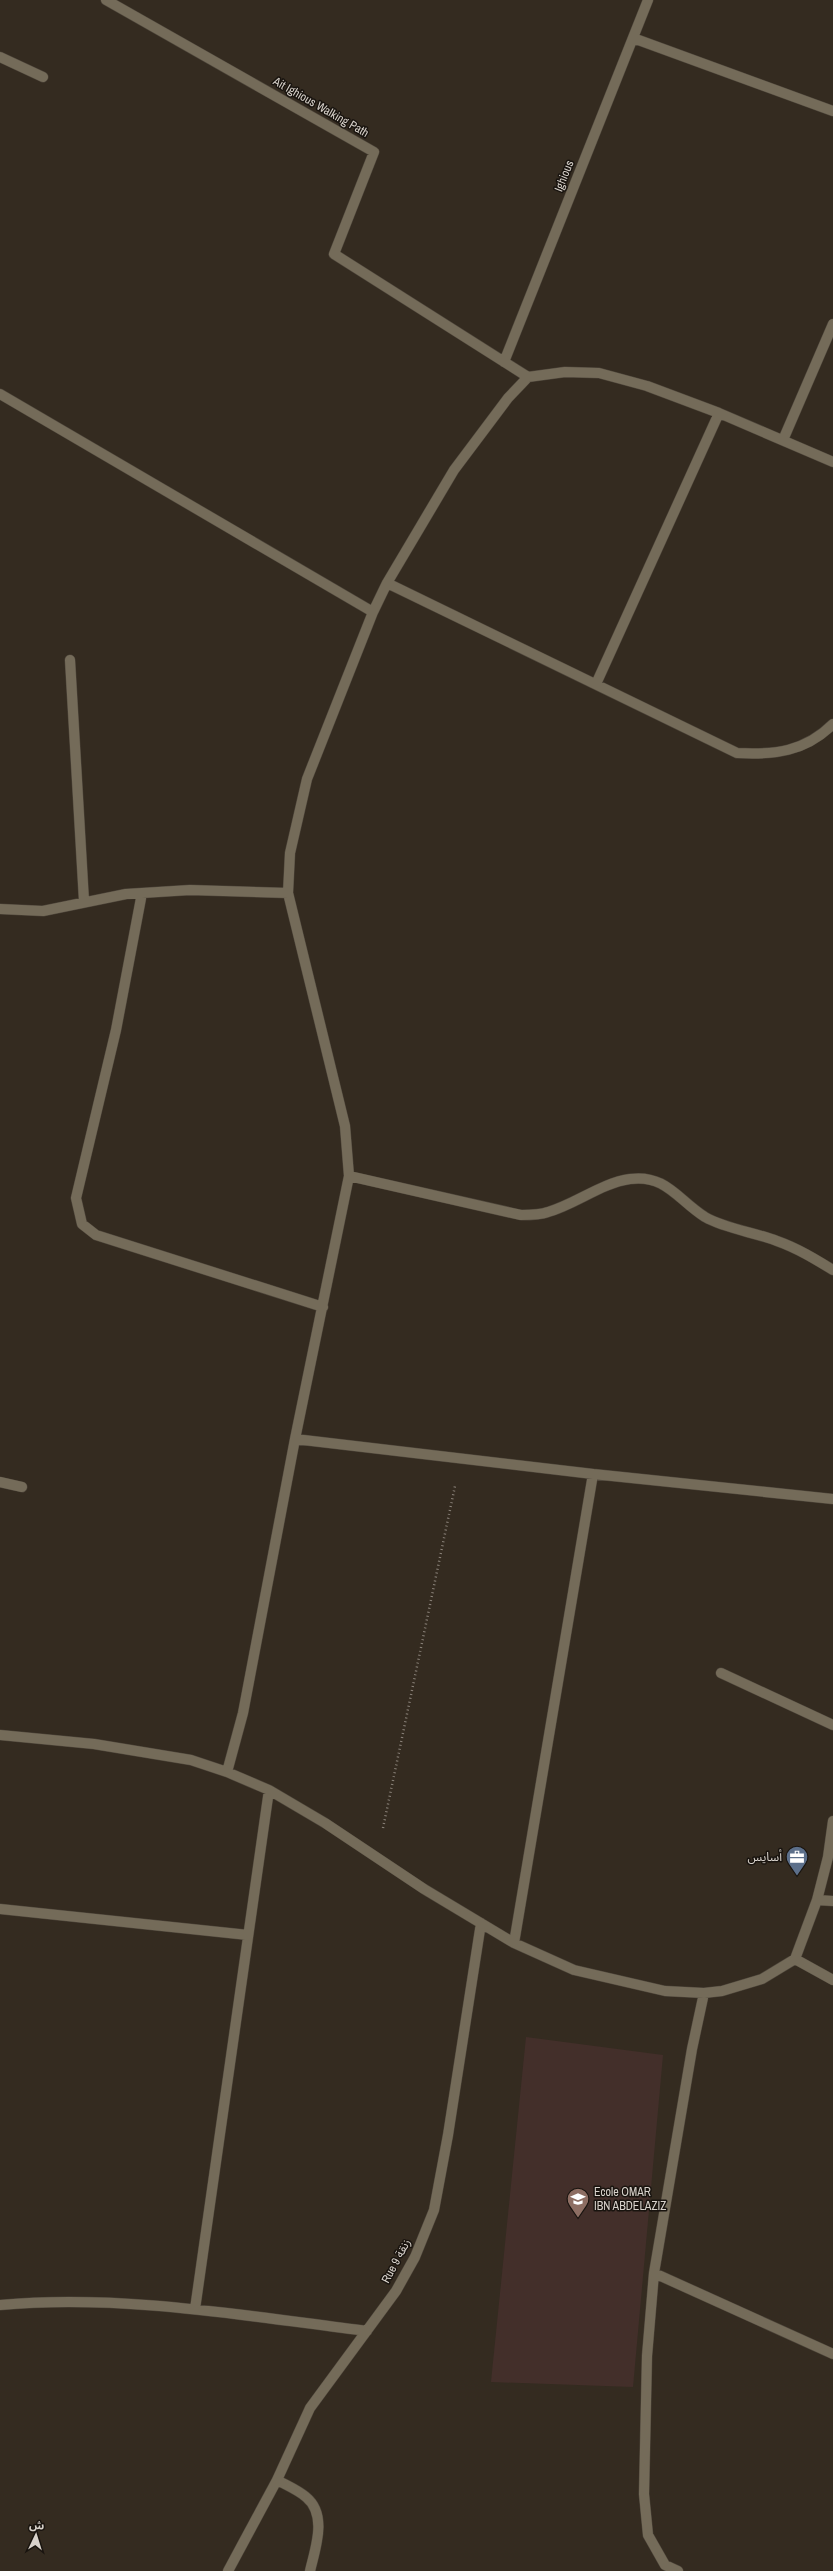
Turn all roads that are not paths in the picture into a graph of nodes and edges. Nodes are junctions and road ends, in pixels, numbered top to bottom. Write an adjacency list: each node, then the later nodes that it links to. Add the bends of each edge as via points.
1 (106, 0): 8 (street, Ait Ighious Walking Path, via 374,152 334,254)
2 (648, 0): 3 (street, Ighious)
3 (633, 38): 6 (street); 8 (street, Ighious)
4 (0, 57): 5 (street)
5 (43, 77)
6 (833, 111)
7 (833, 324): 12 (street)
8 (504, 362): 9 (street, Ait Ighious Walking Path)
9 (528, 377): 11 (street, via 565,372 599,373 647,386); 14 (street, via 508,398 454,470)
10 (0, 394): 15 (street)
11 (719, 413): 12 (street); 17 (street)
12 (783, 440): 13 (street)
13 (833, 462)
14 (387, 583): 15 (street); 17 (street)
15 (373, 612): 21 (street, via 307,779 290,853)
16 (70, 660): 22 (street)
17 (596, 684): 19 (street, via 737,753 769,755 800,747)
18 (833, 724): 19 (street)
19 (828, 735)
20 (142, 893): 21 (street, via 190,890); 22 (street); 26 (street, via 116,1030 76,1198 82,1224 96,1235)
21 (288, 893): 24 (street, via 346,1126)
22 (84, 901): 23 (street, via 43,910)
23 (0, 909)
24 (349, 1176): 25 (street, via 521,1215 548,1213 630,1179 653,1180 672,1189 685,1203 706,1218 778,1241 809,1255); 26 (street)
25 (833, 1270)
26 (323, 1307): 27 (street)
27 (295, 1439): 28 (street); 35 (street, via 243,1713)
28 (593, 1474): 31 (street); 43 (street)
29 (0, 1482): 30 (street)
30 (22, 1487)
31 (833, 1498)
32 (721, 1673): 33 (street)
33 (833, 1725)
34 (0, 1735): 35 (street, via 94,1744 191,1760)
35 (228, 1772): 36 (street)
36 (269, 1790): 41 (street); 42 (street)
37 (833, 1821): 38 (street, via 828,1857)
38 (817, 1900): 39 (street); 44 (street)
39 (833, 1901)
40 (0, 1910): 42 (street)
41 (480, 1923): 43 (street); 50 (street, Rue 9 زنقة, via 434,2210 415,2258)
42 (248, 1935): 49 (street)
43 (514, 1943): 46 (street, via 574,1970 665,1991)
44 (795, 1959): 45 (street); 46 (street, via 762,1979 722,1991)
45 (833, 1980)
46 (704, 1993): 47 (street, via 692,2049)
47 (654, 2274): 51 (street); 55 (street, via 647,2356 644,2494 648,2535 665,2565)
48 (0, 2304): 49 (street, via 73,2302)
49 (195, 2309): 50 (street)
50 (367, 2331): 52 (street, Rue 9 زنقة, via 310,2408)
51 (833, 2354)
52 (277, 2480): 53 (street, Rue 9 زنقة); 54 (street, via 307,2498 319,2521)
53 (228, 2571)
54 (310, 2571)
55 (678, 2571)

